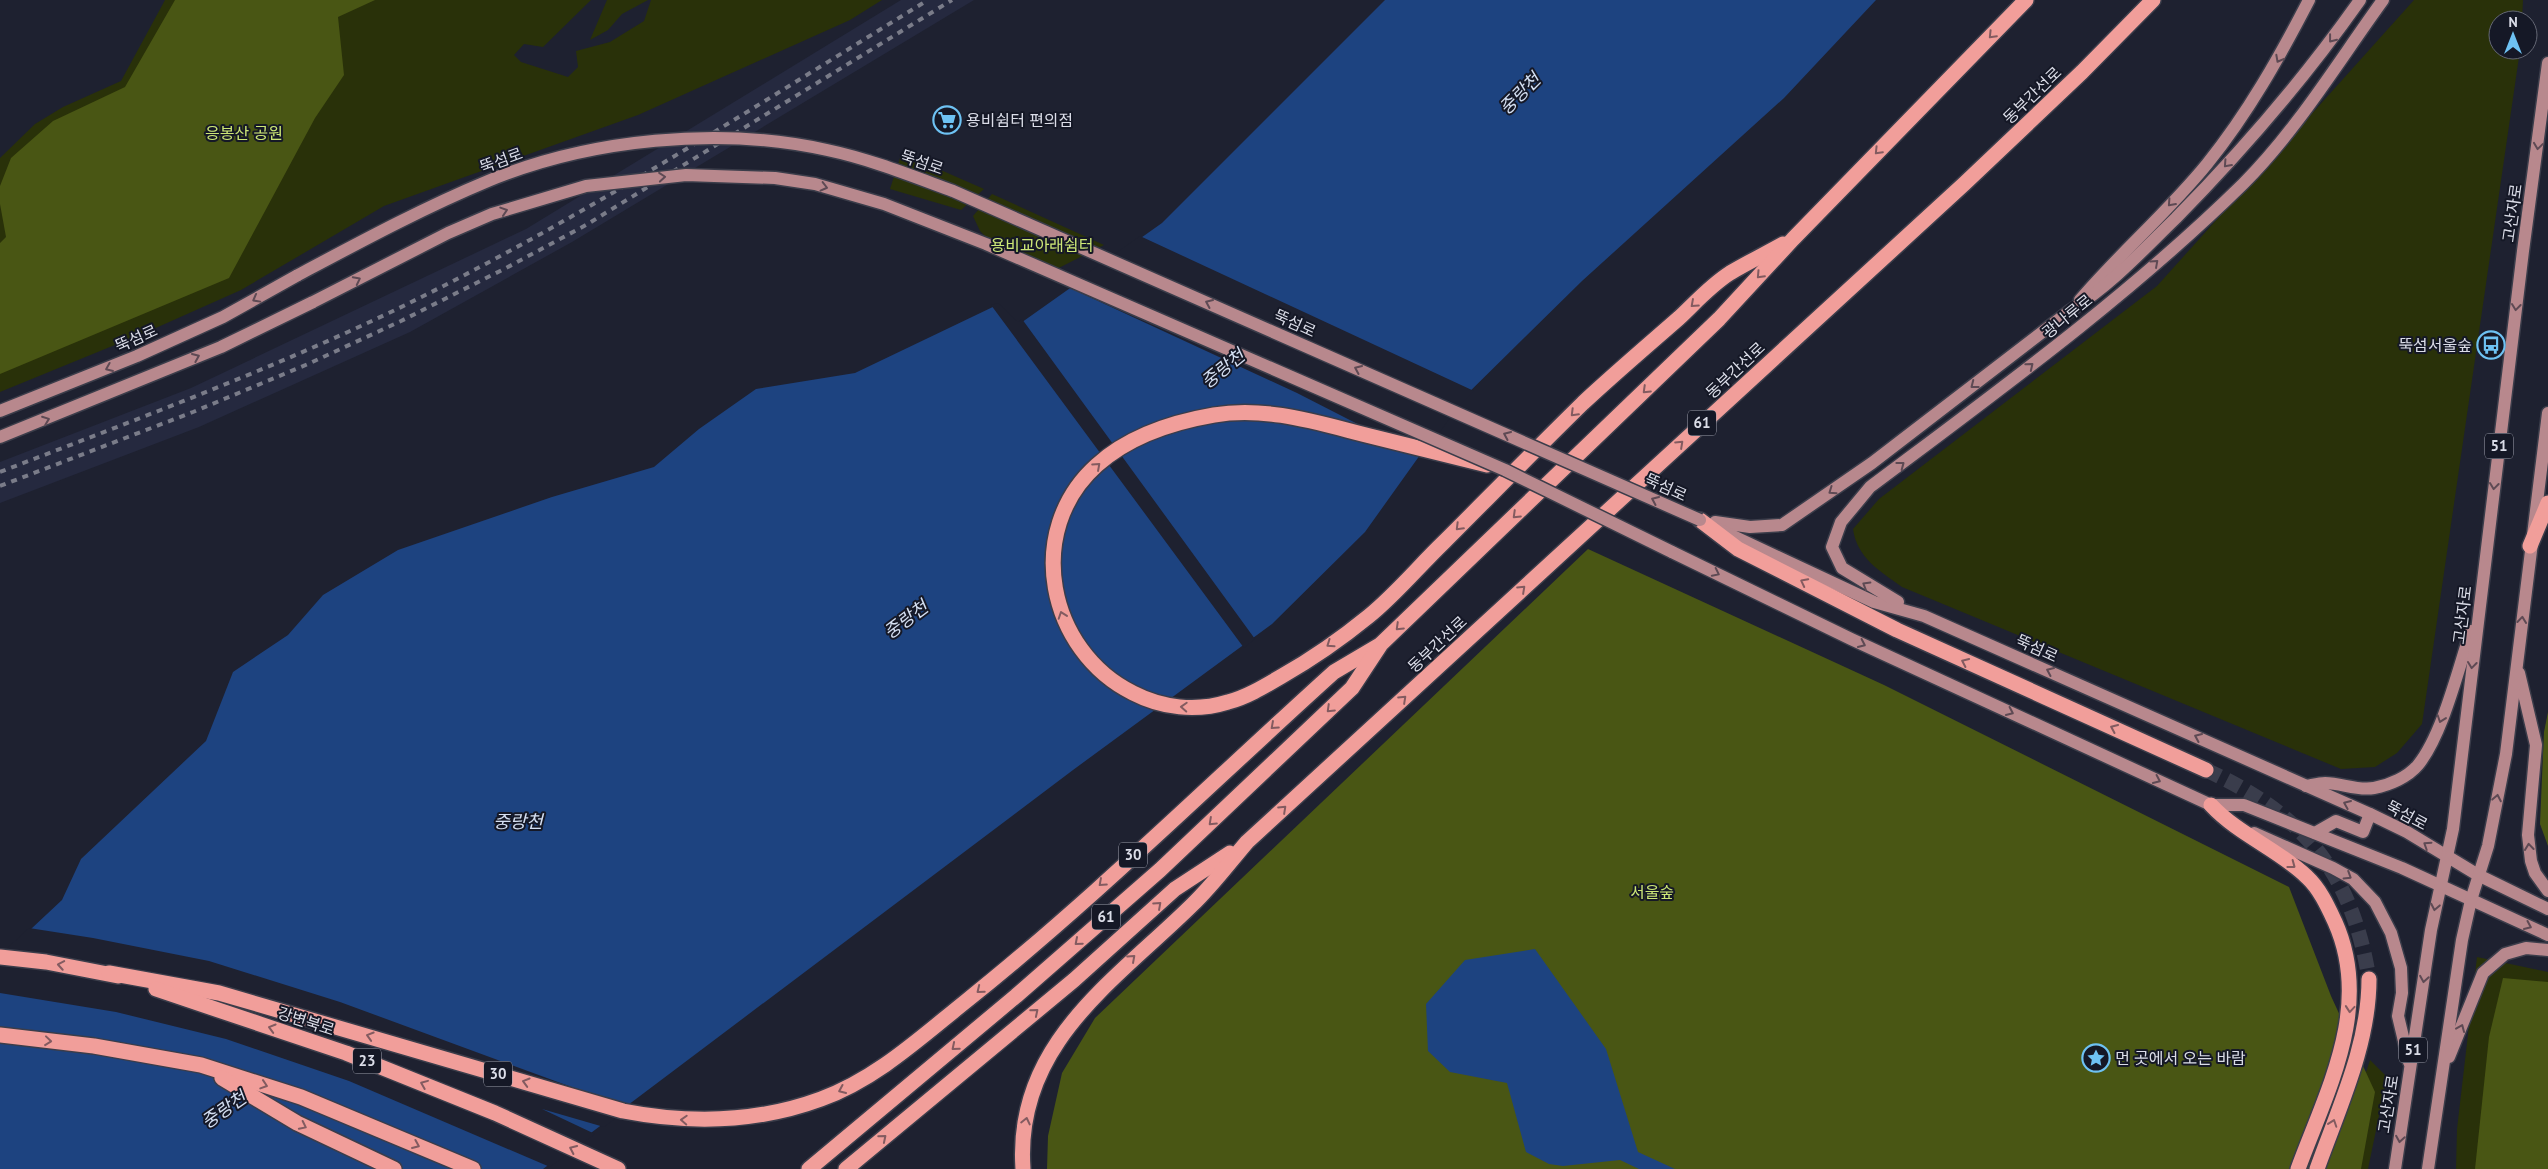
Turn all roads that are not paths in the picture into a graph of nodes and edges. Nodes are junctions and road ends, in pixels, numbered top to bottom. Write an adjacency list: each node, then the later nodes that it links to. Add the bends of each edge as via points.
1 (2026, 0): 7 (highway, 61, one-way to 7)
2 (2153, 0): 26 (highway, 동부간선로 / 61, one-way to 2, via 1957,191)
3 (2309, 0): 8 (main road, one-way to 8, via 2276,65 2212,157)
4 (2360, 0): 8 (main road, 광나루로, one-way to 8, via 2295,86 2209,184 2101,291)
5 (2382, 0): 17 (main road, 광나루로, one-way to 5, via 1879,593 1842,568 1832,547 1841,522 1870,488 2116,298 2244,183 2286,135)
6 (2548, 63): 16 (main road, 고산자로 / 51, one-way to 16)
7 (1793, 239): 12 (highway, one-way to 12, bridge, via 1726,275 1587,400 1370,615 1263,688 1231,702 1209,707 1188,708 1148,701 1101,673 1068,631 1061,615 1054,580 1055,546 1064,513 1096,466 1113,453 1150,434 1216,414 1261,413 1300,418); 18 (highway, 61, one-way to 18, via 1719,319)
8 (2070, 310): 14 (main road, 광나루로, one-way to 14, via 1872,463 1782,525 1750,527)
9 (0, 411): 14 (main road, 뚝섬로, one-way to 9, bridge, via 953,190 875,163 783,142 699,140 639,143 574,154 489,181 374,234 223,317 119,364)
10 (2548, 413): 15 (main road, 51)
11 (0, 437): 12 (main road, one-way to 12, bridge, via 213,350 492,214 586,186 686,175 775,178 852,194 986,244)
12 (1505, 470): 22 (main road, one-way to 22, bridge, via 1860,643)
13 (2548, 503): 15 (highway)
14 (1700, 520): 17 (main road, 뚝섬로, via 1874,602); 20 (highway, one-way to 14, via 1897,630 1738,549)
15 (2530, 546): 19 (main road, 51, one-way to 15)
16 (2479, 607): 21 (main road, one-way to 21, via 2438,727 2417,766 2399,780 2375,788 2348,788 2326,783); 27 (main road, 고산자로 / 51, one-way to 27)
17 (1924, 616): 21 (main road, 뚝섬로, one-way to 17)
18 (1382, 644): 36 (highway, 30, one-way to 36, via 1334,672 1010,966 884,1066 860,1082 828,1096 781,1111 742,1119 699,1121 662,1118 587,1102 219,994); 45 (highway, 61, one-way to 45, via 1352,688 1160,870 1016,996)
19 (2517, 665): 28 (main road, 51, one-way to 19, via 2488,846 2506,754); 30 (main road, one-way to 19, via 2531,861 2528,834 2536,745)
20 (2206, 770)
21 (2306, 786): 23 (main road, 뚝섬로, one-way to 21)
22 (2211, 805): 24 (highway); 25 (main road, via 2244,805)
23 (2370, 814): 25 (main road, via 2363,832 2336,821); 27 (main road, 뚝섬로, one-way to 23, via 2407,832)
24 (2224, 820): 40 (main road, one-way to 40, via 2333,868 2353,879 2375,902 2391,933 2401,968 2402,993 2398,1016); 48 (highway, one-way to 48, via 2308,878 2329,909 2342,939 2351,1004 2348,1023 2339,1057)
25 (2314, 833): 29 (main road)
26 (1247, 842): 46 (highway, one-way to 26, via 1074,980 1175,889); 47 (highway, 61, one-way to 26, via 1024,1128 1033,1092 1047,1060 1067,1028 1120,969 1193,904)
27 (2447, 858): 28 (main road, 뚝섬로); 29 (main road, 고산자로 / 51)
28 (2478, 875): 31 (main road, 51); 32 (main road, 뚝섬로)
29 (2440, 884): 31 (main road); 40 (main road, 고산자로 / 51, one-way to 40)
30 (2548, 891)
31 (2471, 900): 33 (main road, one-way to 33); 41 (main road, 51)
32 (2548, 909)
33 (2548, 935)
34 (2548, 950): 41 (main road, one-way to 34, via 2483,973 2505,954 2526,948)
35 (0, 957): 36 (highway, 강변북로 / 23, one-way to 35)
36 (109, 973): 44 (highway, 강변북로 / 23, one-way to 36, via 495,1113 346,1053)
37 (2369, 979): 49 (highway, one-way to 37, via 2366,1028)
38 (0, 1035): 39 (highway, one-way to 39, via 94,1046)
39 (201, 1065): 42 (highway, one-way to 42, via 297,1123); 43 (highway, one-way to 43, via 301,1097)
40 (2410, 1069): 50 (main road, 고산자로 / 51, one-way to 50)
41 (2442, 1073): 51 (main road, 51)
42 (394, 1169)
43 (473, 1169)
44 (618, 1169)
45 (809, 1169)
46 (846, 1169)
47 (1024, 1169)
48 (2298, 1169)
49 (2317, 1169)
50 (2395, 1169)
51 (2428, 1169)

